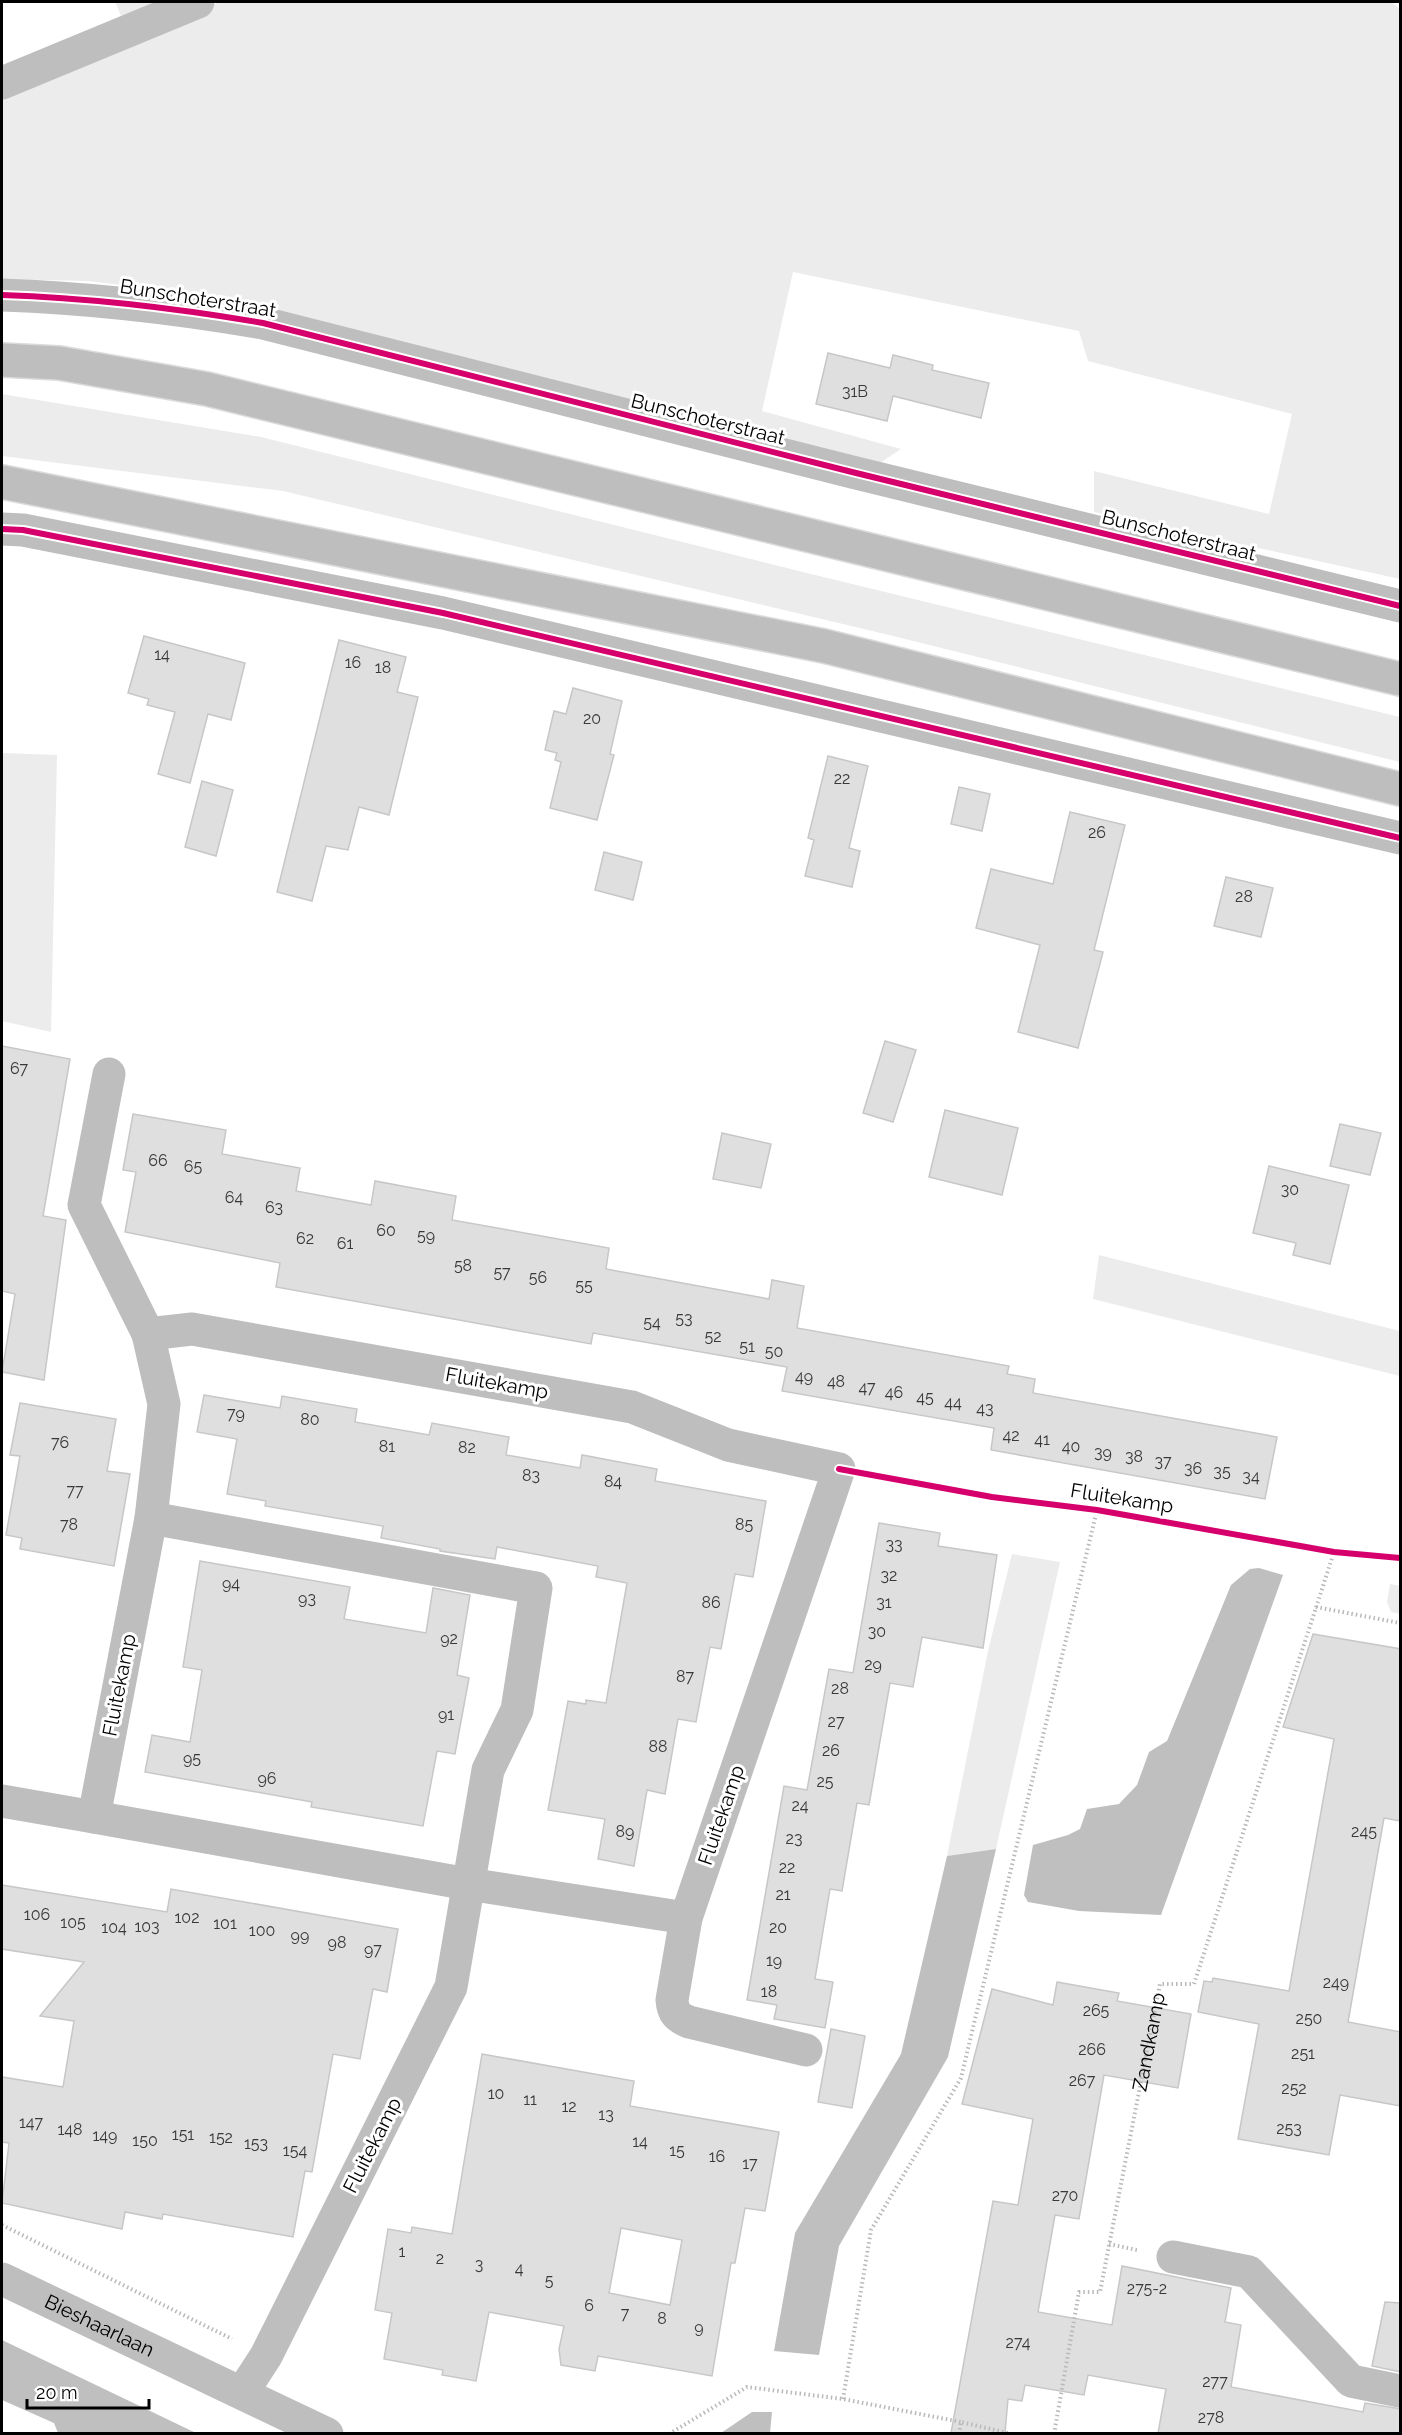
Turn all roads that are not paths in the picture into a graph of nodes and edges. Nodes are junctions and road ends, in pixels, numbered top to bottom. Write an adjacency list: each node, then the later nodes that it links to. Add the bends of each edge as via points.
1 (187, 6): 2 (street)
2 (2, 83)
3 (2, 296): 7 (street, Bunschoterstraat, via 99,300 263,323)
4 (2, 360): 8 (street, via 59,363 207,389)
5 (2, 482): 9 (street, via 824,646)
6 (2, 529): 10 (street, via 443,613)
7 (1401, 606)
8 (1401, 679)
9 (1401, 789)
10 (1401, 838)
11 (109, 1074): 12 (street, Fluitekamp, via 84,1206)
12 (148, 1334): 13 (street, Fluitekamp, via 164,1404); 17 (street, Fluitekamp, via 192,1329 633,1407 728,1445 839,1469)
13 (151, 1518): 15 (street, Fluitekamp); 16 (street, Fluitekamp, via 536,1588 517,1710 488,1770)
14 (2, 1802): 15 (street)
15 (94, 1817): 16 (street)
16 (468, 1884): 17 (street); 22 (street, Fluitekamp, via 452,1987 266,2356)
17 (686, 1918): 18 (street, via 672,2000 678,2017)
18 (806, 2050)
19 (1173, 2257): 21 (street, via 1249,2272 1351,2381)
20 (2, 2279): 22 (street, Bieshaarlaan)
21 (1401, 2391)
22 (242, 2393): 23 (street, Bieshaarlaan)
23 (327, 2433)

